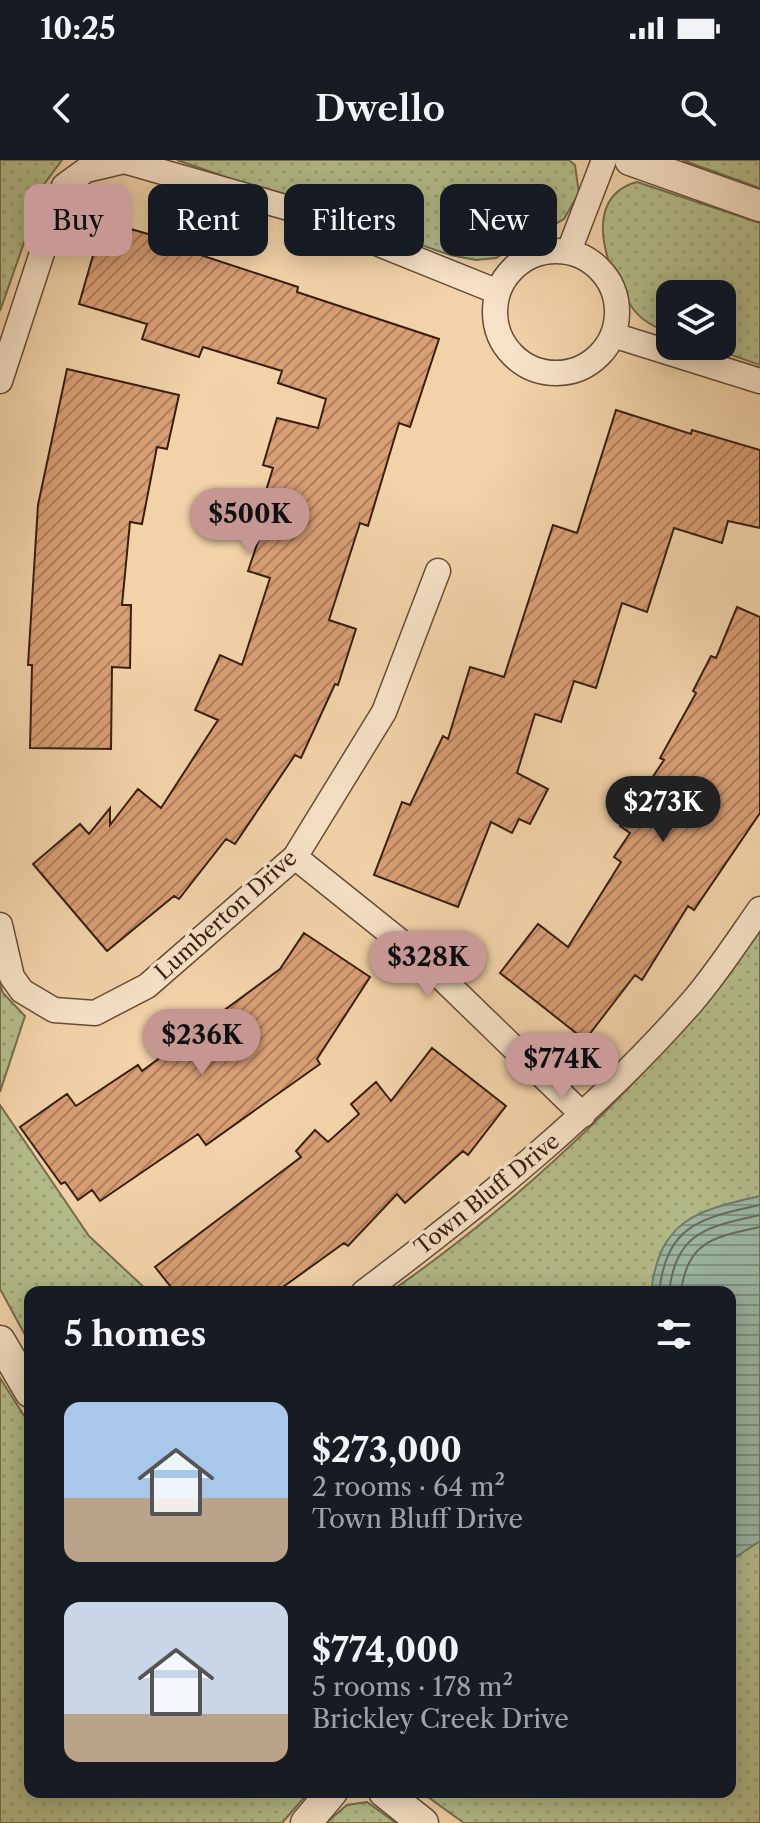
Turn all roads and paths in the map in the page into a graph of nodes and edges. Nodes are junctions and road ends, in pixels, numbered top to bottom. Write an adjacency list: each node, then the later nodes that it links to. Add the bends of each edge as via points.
1 (604, 160): 4 (street)
2 (630, 160): 3 (street)
3 (760, 206)
4 (569, 251): 5 (street, via 551,250 518,263); 6 (street, via 597,266 615,292 618,314)
5 (498, 292): 6 (street, via 498,333 525,365 566,373 602,353); 7 (street, via 292,209 124,161 86,170 64,186)
6 (613, 335): 8 (street)
7 (0, 381)
8 (760, 381)
9 (438, 571): 10 (street, Lumberton Drive, via 384,712)
10 (295, 857): 12 (street, Lumberton Drive, via 147,986 95,1013 54,1010 22,991 12,977); 13 (street, via 421,958)
11 (760, 909): 13 (street, Town Bluff Drive, via 693,1001)
12 (0, 925)
13 (583, 1115): 14 (street, Town Bluff Drive, via 476,1207)
14 (372, 1286)
15 (0, 1341): 16 (street)
16 (24, 1382)
17 (327, 1798): 19 (street)
18 (392, 1798): 20 (street)
19 (306, 1823)
20 (423, 1823)

